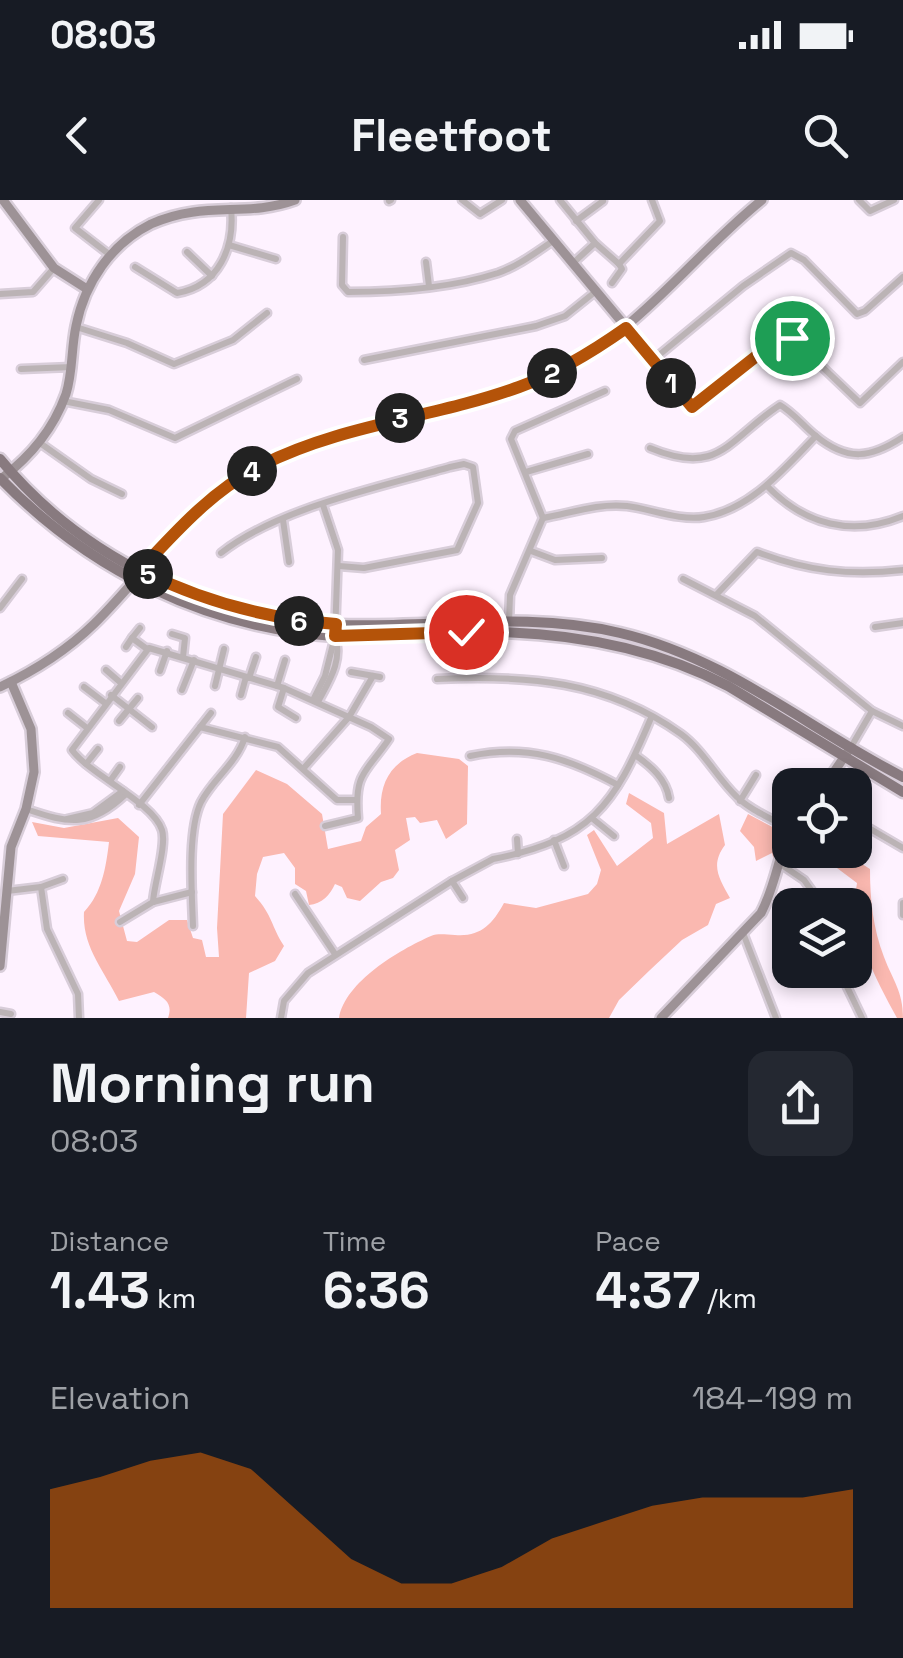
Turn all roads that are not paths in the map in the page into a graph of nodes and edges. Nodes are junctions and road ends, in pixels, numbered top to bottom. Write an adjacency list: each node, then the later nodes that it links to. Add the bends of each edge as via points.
1 (3, 200): 27 (street)
2 (99, 200): 21 (street, via 76,228)
3 (294, 200): 13 (street)
4 (462, 200): 5 (street, via 480,214)
5 (502, 200)
6 (520, 200): 17 (street)
7 (560, 200): 15 (street)
8 (652, 200): 25 (street, via 660,221)
9 (762, 200): 37 (street)
10 (859, 200): 11 (street, via 870,211)
11 (894, 200)
12 (603, 201): 15 (street)
13 (268, 203): 14 (street)
14 (230, 206): 19 (street); 21 (street, via 168,216)
15 (576, 222): 18 (street)
16 (343, 237): 31 (street, via 343,290)
17 (553, 242): 24 (street); 31 (street, via 497,273)
18 (595, 243): 24 (street); 25 (street)
19 (229, 245): 22 (street); 28 (street)
20 (186, 252): 28 (street)
21 (110, 255): 32 (street)
22 (276, 259)
23 (426, 262): 31 (street)
24 (572, 264): 33 (street)
25 (619, 264): 30 (street)
26 (135, 266): 28 (street, via 177,293)
27 (54, 268): 32 (street); 34 (street, via 34,292)
28 (212, 276)
29 (903, 277): 39 (street, via 858,314 791,253)
30 (612, 283)
31 (429, 286)
32 (87, 289): 36 (street)
33 (595, 292): 37 (street); 38 (street, via 565,316 536,326)
34 (0, 294)
35 (268, 312): 36 (street, via 233,340 174,364)
36 (76, 327): 41 (street)
37 (626, 328): 39 (street); 65 (street, via 519,388 330,436 258,466 200,508)
38 (364, 360)
39 (652, 360): 40 (street, via 692,407 782,336 860,403)
40 (903, 362)
41 (72, 367): 42 (street); 45 (street)
42 (21, 369)
43 (297, 379): 45 (street, via 176,438 109,410)
44 (605, 391): 52 (street, via 514,431 511,439)
45 (63, 401): 48 (street)
46 (816, 436): 47 (street, via 861,455); 49 (street, via 780,405 710,457 687,460); 54 (street)
47 (903, 437)
48 (40, 443): 53 (street); 55 (street)
49 (650, 448)
50 (588, 454): 52 (street)
51 (0, 459): 53 (main road)
52 (526, 472): 58 (street)
53 (4, 476): 65 (main road); 69 (main road, via 65,537)
54 (767, 486): 57 (street, via 823,524 868,528); 58 (street, via 700,518 594,506)
55 (122, 494)
56 (323, 505): 59 (street); 64 (street); 64 (street, via 468,465 477,479 478,502 453,552 364,568)
57 (903, 516)
58 (542, 518): 60 (street)
59 (283, 520): 61 (street, via 242,536); 63 (street)
60 (531, 551): 62 (street, via 555,560); 72 (street, via 510,595)
61 (221, 553)
62 (602, 558)
63 (289, 562)
64 (339, 566): 76 (street)
65 (140, 570): 69 (street); 76 (main road, via 225,604)
66 (903, 570): 70 (street, via 841,574 757,552)
67 (22, 579): 71 (street)
68 (683, 579): 70 (street)
69 (132, 580): 76 (main road, via 224,617 271,628); 94 (street, via 72,644)
70 (717, 594): 109 (street, via 755,616)
71 (0, 608)
72 (509, 620): 76 (main road); 77 (street); 122 (main road, via 616,632 700,659 759,690)
73 (903, 623): 74 (street)
74 (875, 626)
75 (140, 628): 79 (street)
76 (336, 630): 77 (main road); 104 (street, via 330,673)
77 (509, 633): 122 (main road, via 585,640 706,675)
78 (172, 634): 84 (street, via 185,638)
79 (132, 638): 80 (street); 82 (street)
80 (126, 647)
81 (224, 649): 88 (street)
82 (147, 650): 83 (street); 95 (street)
83 (167, 652): 84 (street); 90 (street)
84 (183, 657): 86 (street)
85 (256, 657): 92 (street)
86 (194, 660): 88 (street); 100 (street)
87 (285, 660): 99 (street)
88 (220, 668): 92 (street); 97 (street)
89 (106, 670): 95 (street)
90 (160, 671)
91 (351, 672): 112 (street, via 377,677)
92 (247, 678): 99 (street); 101 (street)
93 (437, 680): 114 (street, via 488,677 580,686)
94 (11, 682): 96 (street); 139 (street, via 32,729)
95 (122, 683): 102 (street)
96 (0, 686)
97 (214, 686)
98 (84, 687): 105 (street)
99 (280, 687): 104 (street); 107 (street)
100 (182, 690)
101 (241, 695)
102 (112, 696): 105 (street); 108 (street)
103 (138, 698): 108 (street)
104 (315, 701): 112 (street)
105 (105, 704): 119 (street)
106 (268, 704): 107 (street)
107 (278, 707): 113 (street)
108 (128, 710): 115 (street); 117 (street)
109 (872, 711): 116 (street); 122 (street)
110 (68, 713): 119 (street)
111 (211, 713): 118 (street)
112 (349, 717): 128 (street); 136 (street, via 390,740 361,776)
113 (296, 718)
114 (651, 718): 123 (street); 137 (street, via 683,736)
115 (120, 721)
116 (903, 726)
117 (152, 727)
118 (200, 727): 120 (street); 138 (street)
119 (87, 728): 125 (street, via 72,750)
120 (245, 738): 128 (street, via 278,748); 157 (street, via 200,805)
121 (98, 749): 125 (street)
122 (848, 752): 127 (street); 130 (main road); 134 (main road)
123 (636, 755): 132 (street); 135 (street, via 668,787)
124 (470, 756): 132 (street, via 500,750 541,754)
125 (86, 764): 131 (street)
126 (120, 767): 131 (street)
127 (836, 768)
128 (304, 769): 136 (street, via 337,800)
129 (756, 775): 137 (street)
130 (903, 777)
131 (110, 781): 133 (street)
132 (618, 785): 140 (street)
133 (124, 792): 138 (street); 139 (street, via 94,815 64,819)
134 (903, 792)
135 (669, 798)
136 (356, 800): 142 (street, via 358,818)
137 (740, 801): 141 (street)
138 (139, 804): 160 (street, via 162,830)
139 (26, 809): 156 (street, via 11,847)
140 (594, 819): 144 (street); 146 (street)
141 (772, 820)
142 (325, 826)
143 (872, 830): 147 (street)
144 (614, 836)
145 (516, 839): 148 (street)
146 (554, 840): 148 (street); 149 (street)
147 (903, 848)
148 (518, 854): 153 (street)
149 (564, 866)
150 (777, 868): 165 (street, via 770,896)
151 (787, 868): 155 (street)
152 (63, 879): 154 (street)
153 (452, 881): 159 (street); 166 (street)
154 (41, 887): 156 (street); 171 (street, via 47,929 78,994)
155 (810, 888)
156 (6, 891): 167 (street)
157 (192, 892): 160 (street); 164 (street)
158 (294, 894): 166 (street)
159 (463, 898)
160 (153, 902): 163 (street)
161 (903, 903): 162 (street)
162 (903, 914)
163 (120, 922)
164 (194, 926)
165 (744, 933): 173 (street); 174 (street)
166 (335, 954): 172 (street, via 284,1001)
167 (1, 964)
168 (848, 988): 175 (street)
169 (0, 1012): 170 (street)
170 (11, 1014)
171 (79, 1018)
172 (281, 1018)
173 (661, 1018)
174 (776, 1018)
175 (862, 1018)

